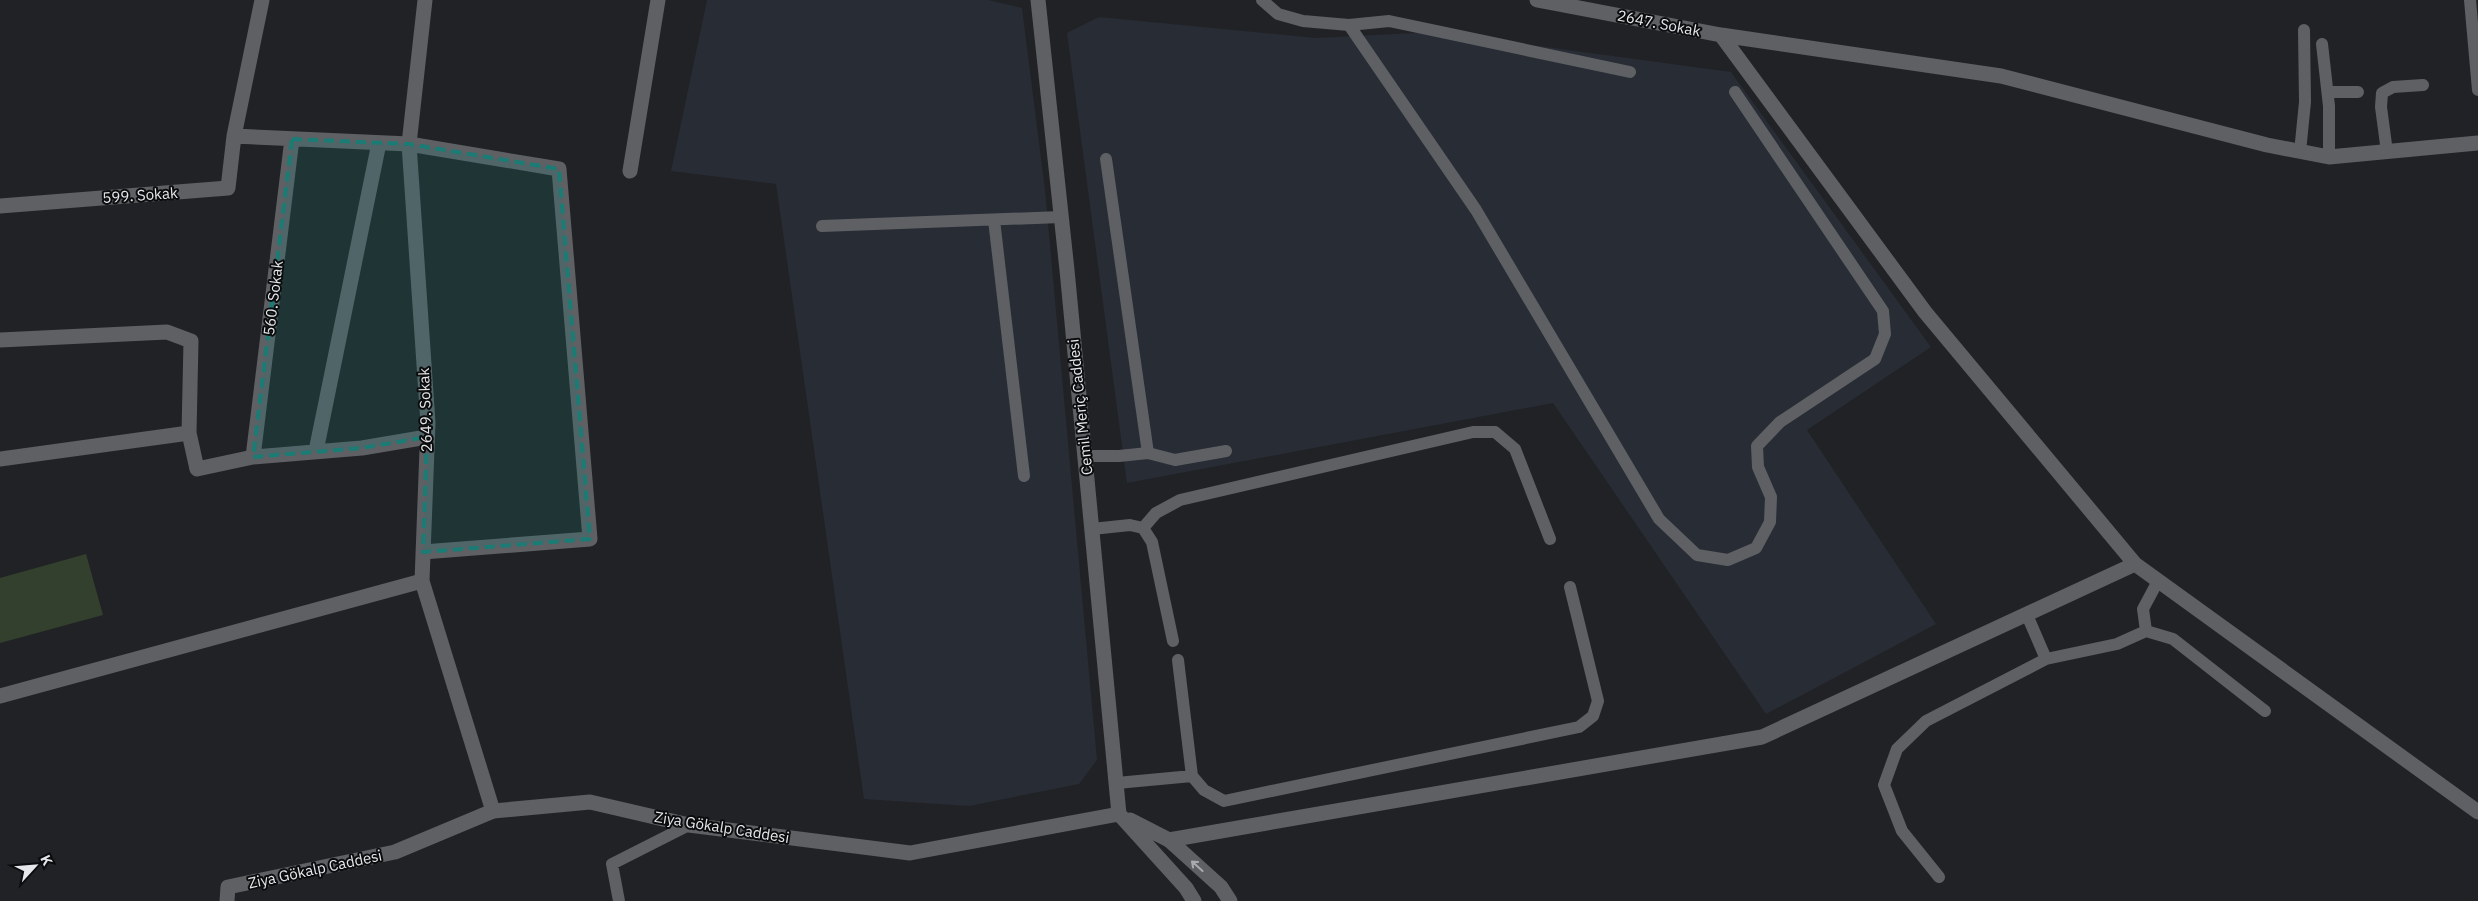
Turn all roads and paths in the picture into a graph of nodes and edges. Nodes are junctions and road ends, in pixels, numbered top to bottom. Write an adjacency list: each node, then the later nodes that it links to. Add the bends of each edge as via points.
1 (262, 0): 18 (street)
2 (425, 0): 22 (street, 2649. Sokak)
3 (658, 0): 27 (street)
4 (1038, 0): 29 (street, Cemil Meriç Caddesi)
5 (1262, 0): 8 (lane, via 1278,14 1303,21)
6 (1537, 0): 10 (street, 2647. Sokak)
7 (2470, 0): 14 (lane)
8 (1349, 25): 12 (lane, via 1389,21); 15 (lane, via 1476,210 1659,519 1697,555 1728,560 1756,548 1770,522 1771,497 1758,467 1757,446 1780,422 1875,359 1885,334 1883,311)
9 (2304, 30): 23 (lane, via 2305,102)
10 (1722, 35): 23 (street, 2647. Sokak, via 2001,76); 46 (street, via 1925,312)
11 (2322, 44): 16 (lane)
12 (1630, 72)
13 (2423, 85): 24 (lane, via 2392,88 2382,93)
14 (2478, 90)
15 (1735, 92)
16 (2328, 92): 17 (lane); 25 (lane)
17 (2358, 92)
18 (234, 136): 19 (street); 28 (street, 599. Sokak, via 228,188)
19 (292, 139): 20 (street); 39 (street, 560. Sokak)
20 (378, 143): 22 (street); 35 (street)
21 (2478, 143): 24 (street, 2647. Sokak)
22 (409, 144): 34 (street, 2649. Sokak); 45 (street, via 559,169 590,539)
23 (2300, 152): 25 (street, 2647. Sokak)
24 (2387, 152): 25 (street, 2647. Sokak)
25 (2329, 157)
26 (1106, 159): 37 (lane)
27 (630, 172)
28 (0, 206)
29 (1062, 217): 30 (lane); 38 (street, Cemil Meriç Caddesi)
30 (994, 220): 31 (lane); 41 (lane)
31 (822, 226)
32 (0, 340): 33 (street, via 166,332 191,341)
33 (189, 433): 39 (street, via 197,469); 40 (street)
34 (427, 437): 35 (street, via 362,448); 45 (street, 2649. Sokak)
35 (316, 451): 39 (street)
36 (1226, 451): 37 (lane, via 1175,460)
37 (1148, 453): 38 (lane)
38 (1085, 456): 42 (street, Cemil Meriç Caddesi)
39 (253, 457)
40 (0, 459)
41 (1024, 476)
42 (1092, 528): 43 (lane, via 1130,525); 58 (street, Cemil Meriç Caddesi)
43 (1143, 528): 44 (lane, via 1156,513 1180,500 1473,432 1495,432 1515,449); 52 (lane, via 1152,542)
44 (1550, 539)
45 (423, 552): 47 (street, 2649. Sokak)
46 (2135, 564): 48 (street); 50 (street)
47 (422, 581): 55 (street); 59 (street, 2649. Sokak)
48 (2158, 581): 51 (lane, via 2142,609); 60 (street)
49 (1570, 587): 57 (lane, via 1598,701 1593,716 1579,727 1224,801 1204,790)
50 (2027, 614): 53 (lane); 63 (street, via 1762,736)
51 (2146, 631): 53 (lane, via 2117,644); 56 (lane, via 2173,638)
52 (1173, 641)
53 (2046, 659): 64 (lane, via 1926,721 1896,749 1884,785 1902,832)
54 (1178, 660): 57 (lane)
55 (0, 696)
56 (2265, 711)
57 (1192, 776): 58 (lane)
58 (1117, 783): 61 (street, Cemil Meriç Caddesi)
59 (493, 811): 62 (street, Ziya Gökalp Caddesi, via 590,802); 65 (street, Ziya Gökalp Caddesi, via 395,852 228,887)
60 (2478, 812)
61 (1120, 814): 62 (street, Ziya Gökalp Caddesi, via 910,853); 63 (street); 67 (street)
62 (689, 825): 66 (lane, via 612,864)
63 (1169, 840): 68 (street, one-way to 63, via 1220,887)
64 (1940, 876)
65 (227, 901)
66 (619, 901)
67 (1194, 901)
68 (1230, 901)

